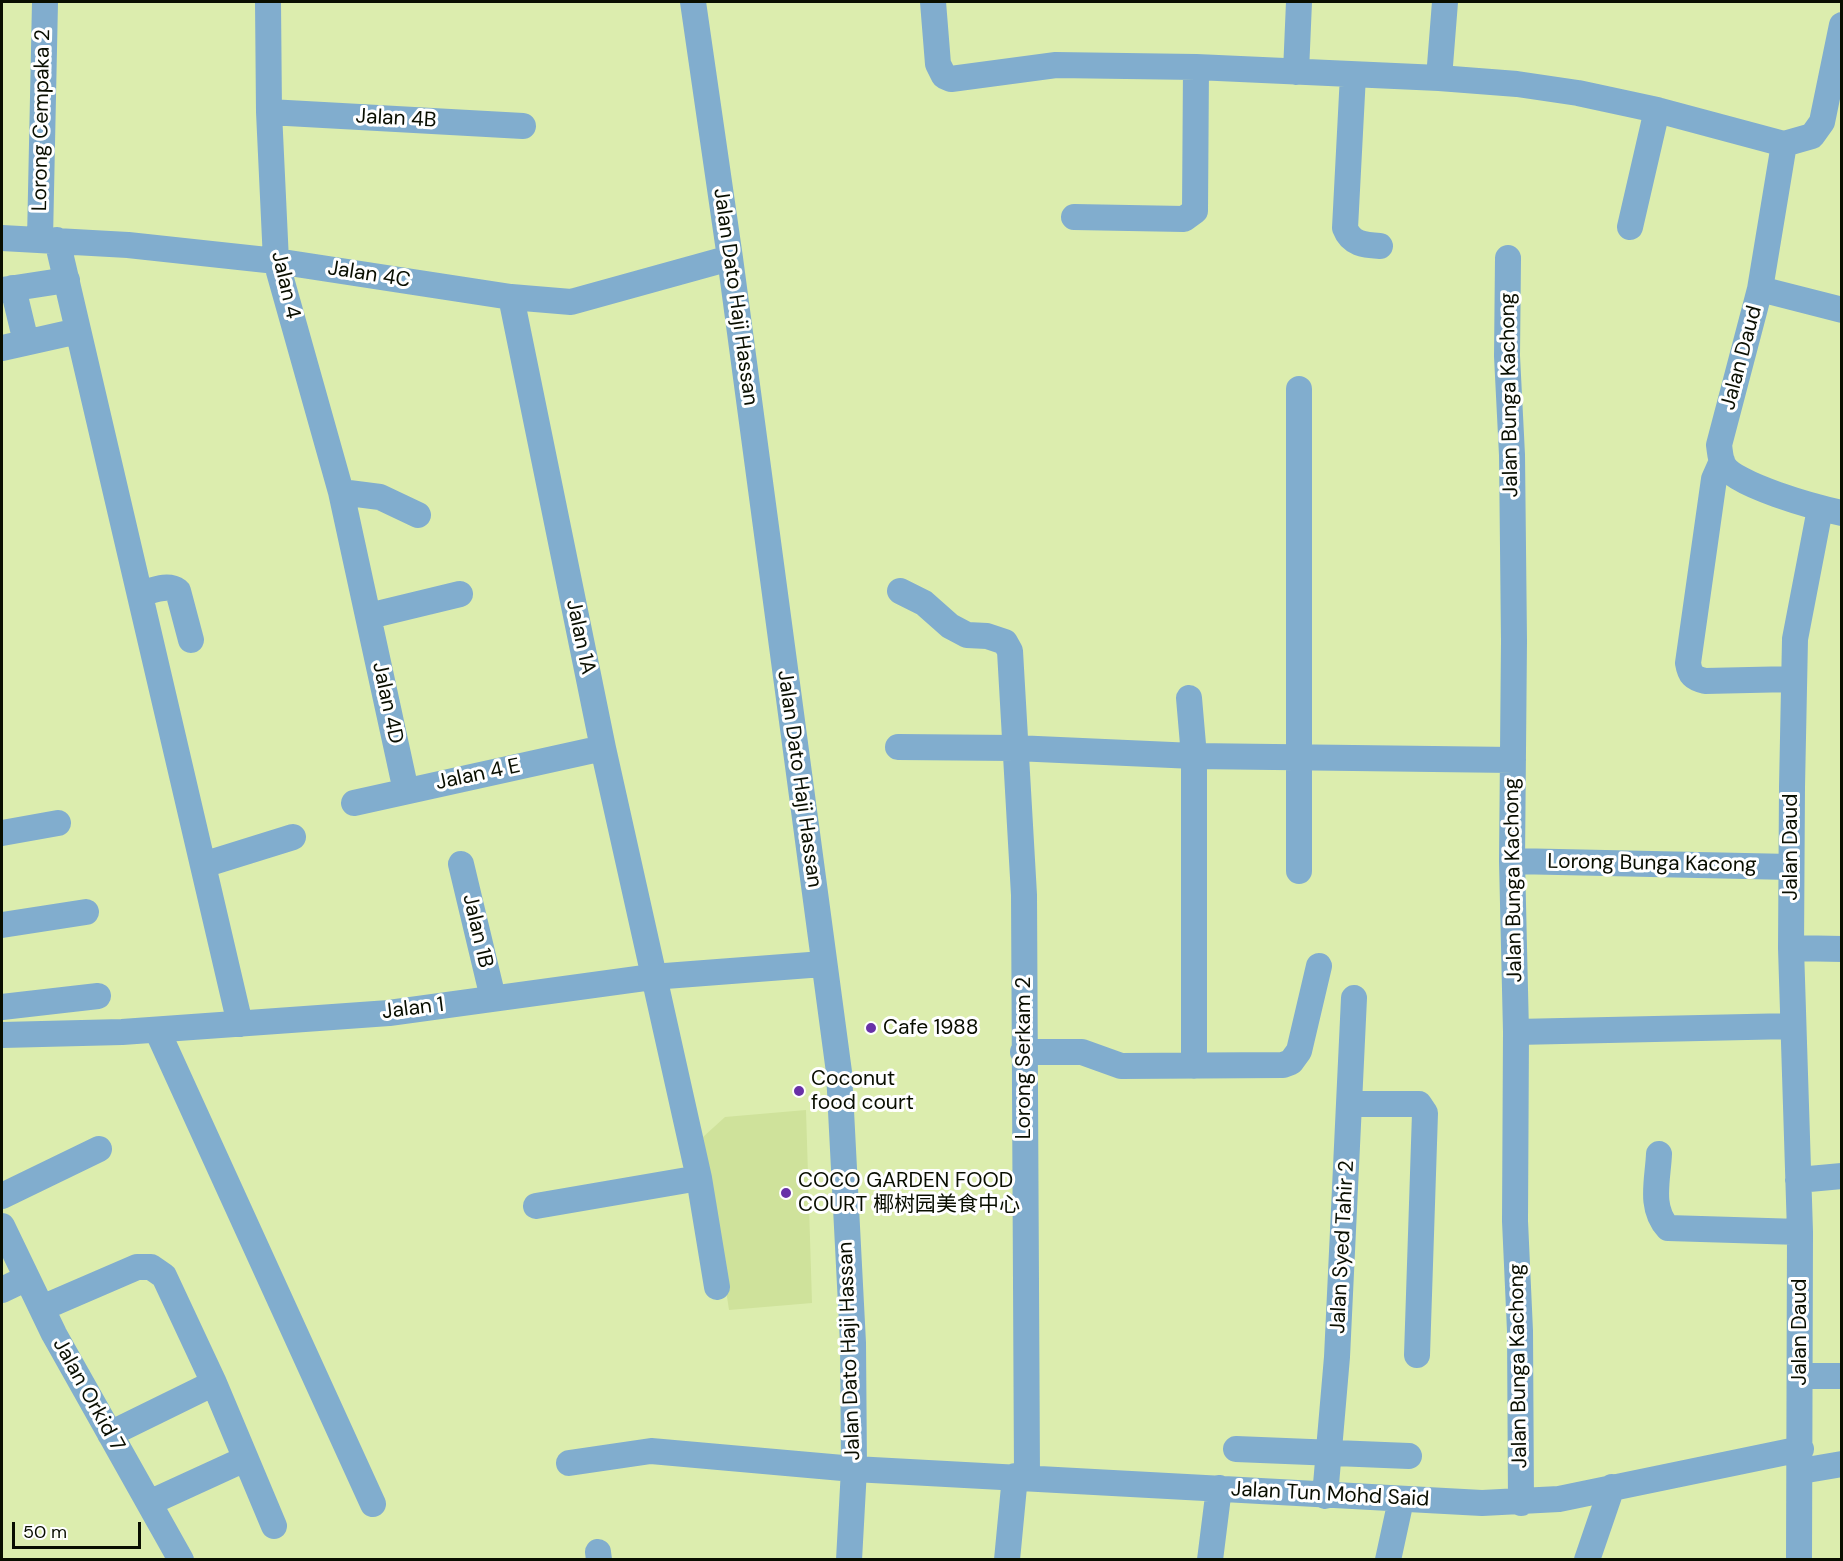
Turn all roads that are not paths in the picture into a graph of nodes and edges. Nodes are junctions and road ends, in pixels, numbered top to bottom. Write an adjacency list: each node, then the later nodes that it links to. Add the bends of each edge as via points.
1 (45, 2): 19 (street, Lorong Cempaka 2)
2 (268, 2): 13 (street, Jalan 4)
3 (693, 2): 21 (street, Jalan Dato Haji Hassan)
4 (933, 2): 8 (street, via 938,64 944,76 951,79 1056,65)
5 (1299, 2): 9 (street)
6 (1445, 2): 11 (street)
7 (1842, 25): 15 (street, via 1822,122 1812,136)
8 (1196, 67): 9 (street); 16 (street, via 1195,211 1184,219)
9 (1296, 72): 10 (street)
10 (1353, 75): 11 (street); 20 (street, via 1346,228 1353,240 1362,245)
11 (1439, 78): 12 (street, via 1578,93)
12 (1657, 110): 15 (street); 17 (street)
13 (269, 112): 14 (street, Jalan 4B); 23 (street, Jalan 4)
14 (523, 126)
15 (1784, 144): 26 (street)
16 (1074, 217)
17 (1630, 227)
18 (2, 238): 19 (street, Jalan 4C)
19 (49, 240): 23 (street, Jalan 4C); 24 (street, Lorong Cempaka 2)
20 (1380, 246)
21 (730, 258): 27 (street, Jalan 4C, via 572,302); 64 (street, Jalan Dato Haji Hassan)
22 (1508, 258): 49 (street, Jalan Bunga Kachong)
23 (276, 261): 27 (street, Jalan 4C); 33 (street, Jalan 4)
24 (67, 280): 25 (street); 29 (street, Lorong Cempaka 2)
25 (7, 289): 30 (street)
26 (1760, 289): 28 (street, Jalan Daud); 32 (street, Jalan Daud, via 1719,445)
27 (511, 297): 45 (street, Jalan 1A)
28 (1842, 310)
29 (78, 331): 30 (street); 38 (street, Lorong Cempaka 2)
30 (14, 345)
31 (1299, 389): 48 (street)
32 (1722, 461): 34 (street, Jalan Daud, via 1733,475 1747,482); 42 (street, via 1714,479 1689,673 1705,681)
33 (341, 492): 35 (street, via 380,497); 36 (street, Jalan 4)
34 (1831, 511): 42 (street, Jalan Daud, via 1795,639)
35 (418, 514)
36 (357, 561): 40 (street, Jalan 4D)
37 (900, 591): 46 (street, Lorong Serkam 2, via 924,603 967,635 1005,642 1010,651)
38 (140, 594): 41 (street, via 173,587 178,591); 57 (street, Lorong Cempaka 2)
39 (460, 594): 40 (street)
40 (369, 616): 50 (street, Jalan 4D)
41 (191, 640)
42 (1794, 679): 58 (street, Jalan Daud)
43 (1189, 698): 47 (street)
44 (898, 747): 46 (street)
45 (603, 748): 50 (street, Jalan 4 E); 66 (street, Jalan 1A)
46 (1015, 748): 47 (street); 76 (street, Lorong Serkam 2, via 1024,896)
47 (1194, 756): 48 (street); 77 (street)
48 (1299, 758): 49 (street); 59 (street)
49 (1513, 760): 55 (street, Jalan Bunga Kachong)
50 (406, 790): 51 (street, Jalan 4 E)
51 (354, 803)
52 (58, 823): 53 (street)
53 (2, 833)
54 (292, 837): 57 (street)
55 (1512, 861): 58 (street, Lorong Bunga Kacong); 74 (street, Jalan Bunga Kachong)
56 (461, 864): 68 (street, Jalan 1B)
57 (203, 865): 71 (street, Lorong Cempaka 2)
58 (1791, 867): 62 (street, Jalan Daud)
59 (1299, 871)
60 (86, 912): 61 (street)
61 (2, 926)
62 (1791, 948): 63 (street); 72 (street, Jalan Daud)
63 (1842, 949)
64 (823, 964): 66 (street, Jalan 1); 106 (street, Jalan Dato Haji Hassan, via 843,1117)
65 (1319, 966): 77 (street, via 1299,1051 1291,1062)
66 (652, 977): 68 (street, Jalan 1); 83 (street, Jalan 1A)
67 (98, 996): 70 (street)
68 (493, 998): 71 (street, Jalan 1, via 389,1013)
69 (1354, 998): 78 (street, Jalan Syed Tahir 2)
70 (2, 1008)
71 (240, 1024): 73 (street, Jalan 1)
72 (1793, 1026): 74 (street); 84 (street, Jalan Daud)
73 (157, 1030): 75 (street, Jalan 1); 114 (street)
74 (1516, 1032): 113 (street, Jalan Bunga Kachong, via 1515,1221)
75 (2, 1035)
76 (1023, 1052): 77 (street, via 1082,1052 1121,1066); 107 (street, Lorong Serkam 2)
77 (1194, 1066)
78 (1351, 1104): 94 (street, via 1419,1104 1425,1113); 100 (street, Jalan Syed Tahir 2)
79 (706, 1140): 89 (street)
80 (99, 1149): 85 (street)
81 (1659, 1154): 88 (street, via 1656,1204 1668,1228)
82 (1842, 1176): 84 (street)
83 (699, 1178): 86 (street); 89 (street, Jalan 1A)
84 (1798, 1180): 88 (street, Jalan Daud)
85 (2, 1196)
86 (536, 1206)
87 (2, 1226): 90 (street, Jalan Orkid 7)
88 (1800, 1232): 95 (street, Jalan Daud)
89 (716, 1246): 92 (street)
90 (27, 1278): 91 (street); 93 (street, Jalan Orkid 7)
91 (2, 1290)
92 (723, 1295)
93 (42, 1308): 97 (street, via 137,1267 151,1267 164,1276); 98 (street, Jalan Orkid 7)
94 (1418, 1355)
95 (1801, 1376): 96 (street); 103 (street, Jalan Daud)
96 (1842, 1376)
97 (214, 1383): 98 (street); 102 (street)
98 (110, 1434): 112 (street, Jalan Orkid 7)
99 (1236, 1449): 100 (street)
100 (1330, 1453): 101 (street); 110 (street, Jalan Syed Tahir 2)
101 (1409, 1456)
102 (245, 1459): 112 (street); 115 (street)
103 (1801, 1460): 105 (street, Jalan Tun Mohd Said); 109 (street, Jalan Tun Mohd Said); 122 (street, Jalan Daud)
104 (569, 1463): 106 (street, Jalan Tun Mohd Said, via 651,1451)
105 (1842, 1464)
106 (854, 1469): 107 (street, Jalan Tun Mohd Said); 117 (street, Jalan Dato Haji Hassan)
107 (1021, 1476): 108 (street, Jalan Tun Mohd Said); 118 (street, Lorong Serkam 2)
108 (1219, 1488): 110 (street, Jalan Tun Mohd Said); 119 (street)
109 (1612, 1488): 113 (street, Jalan Tun Mohd Said); 121 (street)
110 (1325, 1496): 111 (street, Jalan Tun Mohd Said)
111 (1401, 1500): 113 (street, Jalan Tun Mohd Said); 120 (street)
112 (149, 1503): 116 (street, Jalan Orkid 7)
113 (1521, 1503)
114 (373, 1504)
115 (274, 1526)
116 (181, 1560)
117 (849, 1560)
118 (1007, 1560)
119 (1210, 1560)
120 (1388, 1560)
121 (1587, 1560)
122 (1799, 1560)

